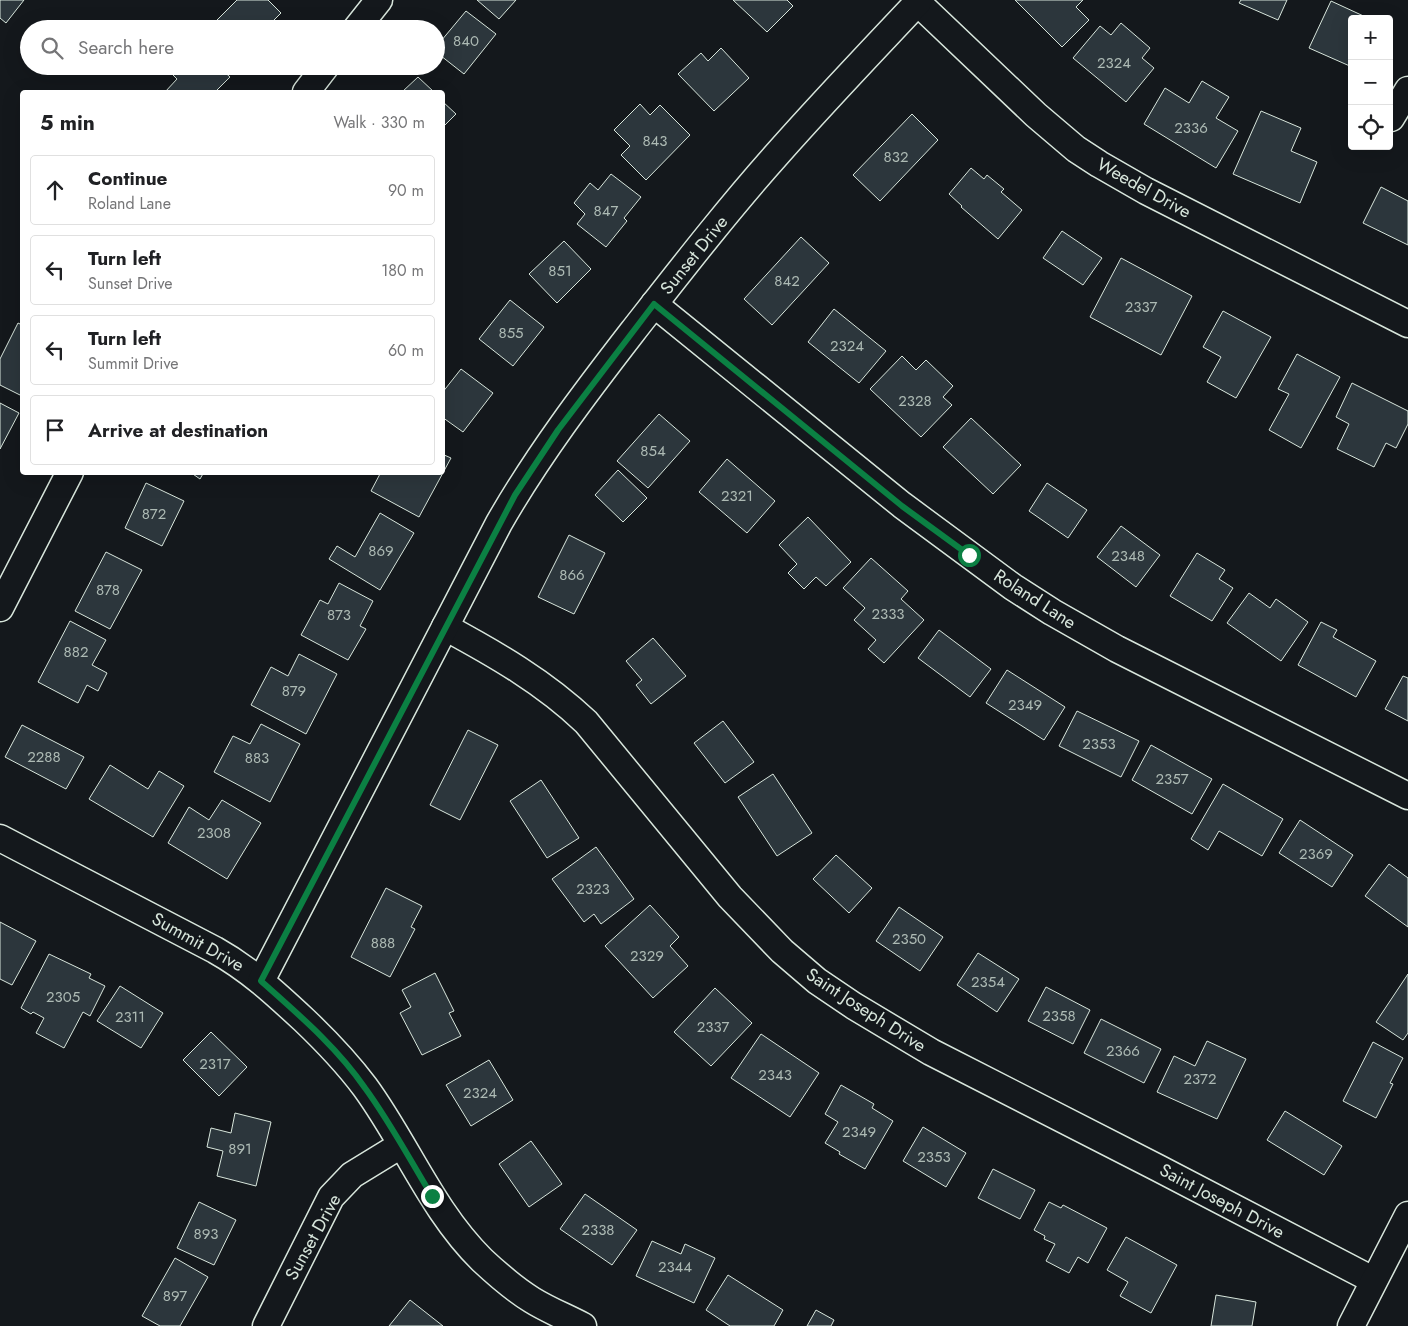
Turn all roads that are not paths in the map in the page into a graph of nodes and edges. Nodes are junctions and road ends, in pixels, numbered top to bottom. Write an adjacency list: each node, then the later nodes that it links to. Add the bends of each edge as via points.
1 (379, 0): 3 (street)
2 (916, 1): 8 (street, Sunset Drive, via 779,151); 9 (street, Weedel Drive, via 1036,115 1099,164)
3 (363, 20)
4 (319, 75): 5 (street)
5 (308, 90)
6 (1408, 90): 7 (street)
7 (1393, 115)
8 (654, 304): 12 (street, Sunset Drive, via 567,417 536,463 499,523); 13 (street, Roland Lane, via 902,506 1012,586 1117,649)
9 (1408, 324)
10 (68, 475): 11 (street)
11 (0, 608)
12 (445, 627): 15 (street, Sunset Drive); 18 (street, Saint Joseph Drive, via 490,651 565,702 586,722 730,897 782,951 817,981 931,1052)
13 (1408, 796)
14 (0, 838): 15 (street, Summit Drive, via 215,950)
15 (261, 981): 16 (street, Summit Drive, via 344,1061 366,1088)
16 (401, 1145): 19 (street, Sunset Drive, via 352,1175 331,1197); 20 (street, Summit Drive, via 447,1218 481,1258 532,1300)
17 (1408, 1215): 18 (street)
18 (1373, 1280): 21 (street)
19 (266, 1326)
20 (583, 1326)
21 (1351, 1326)

